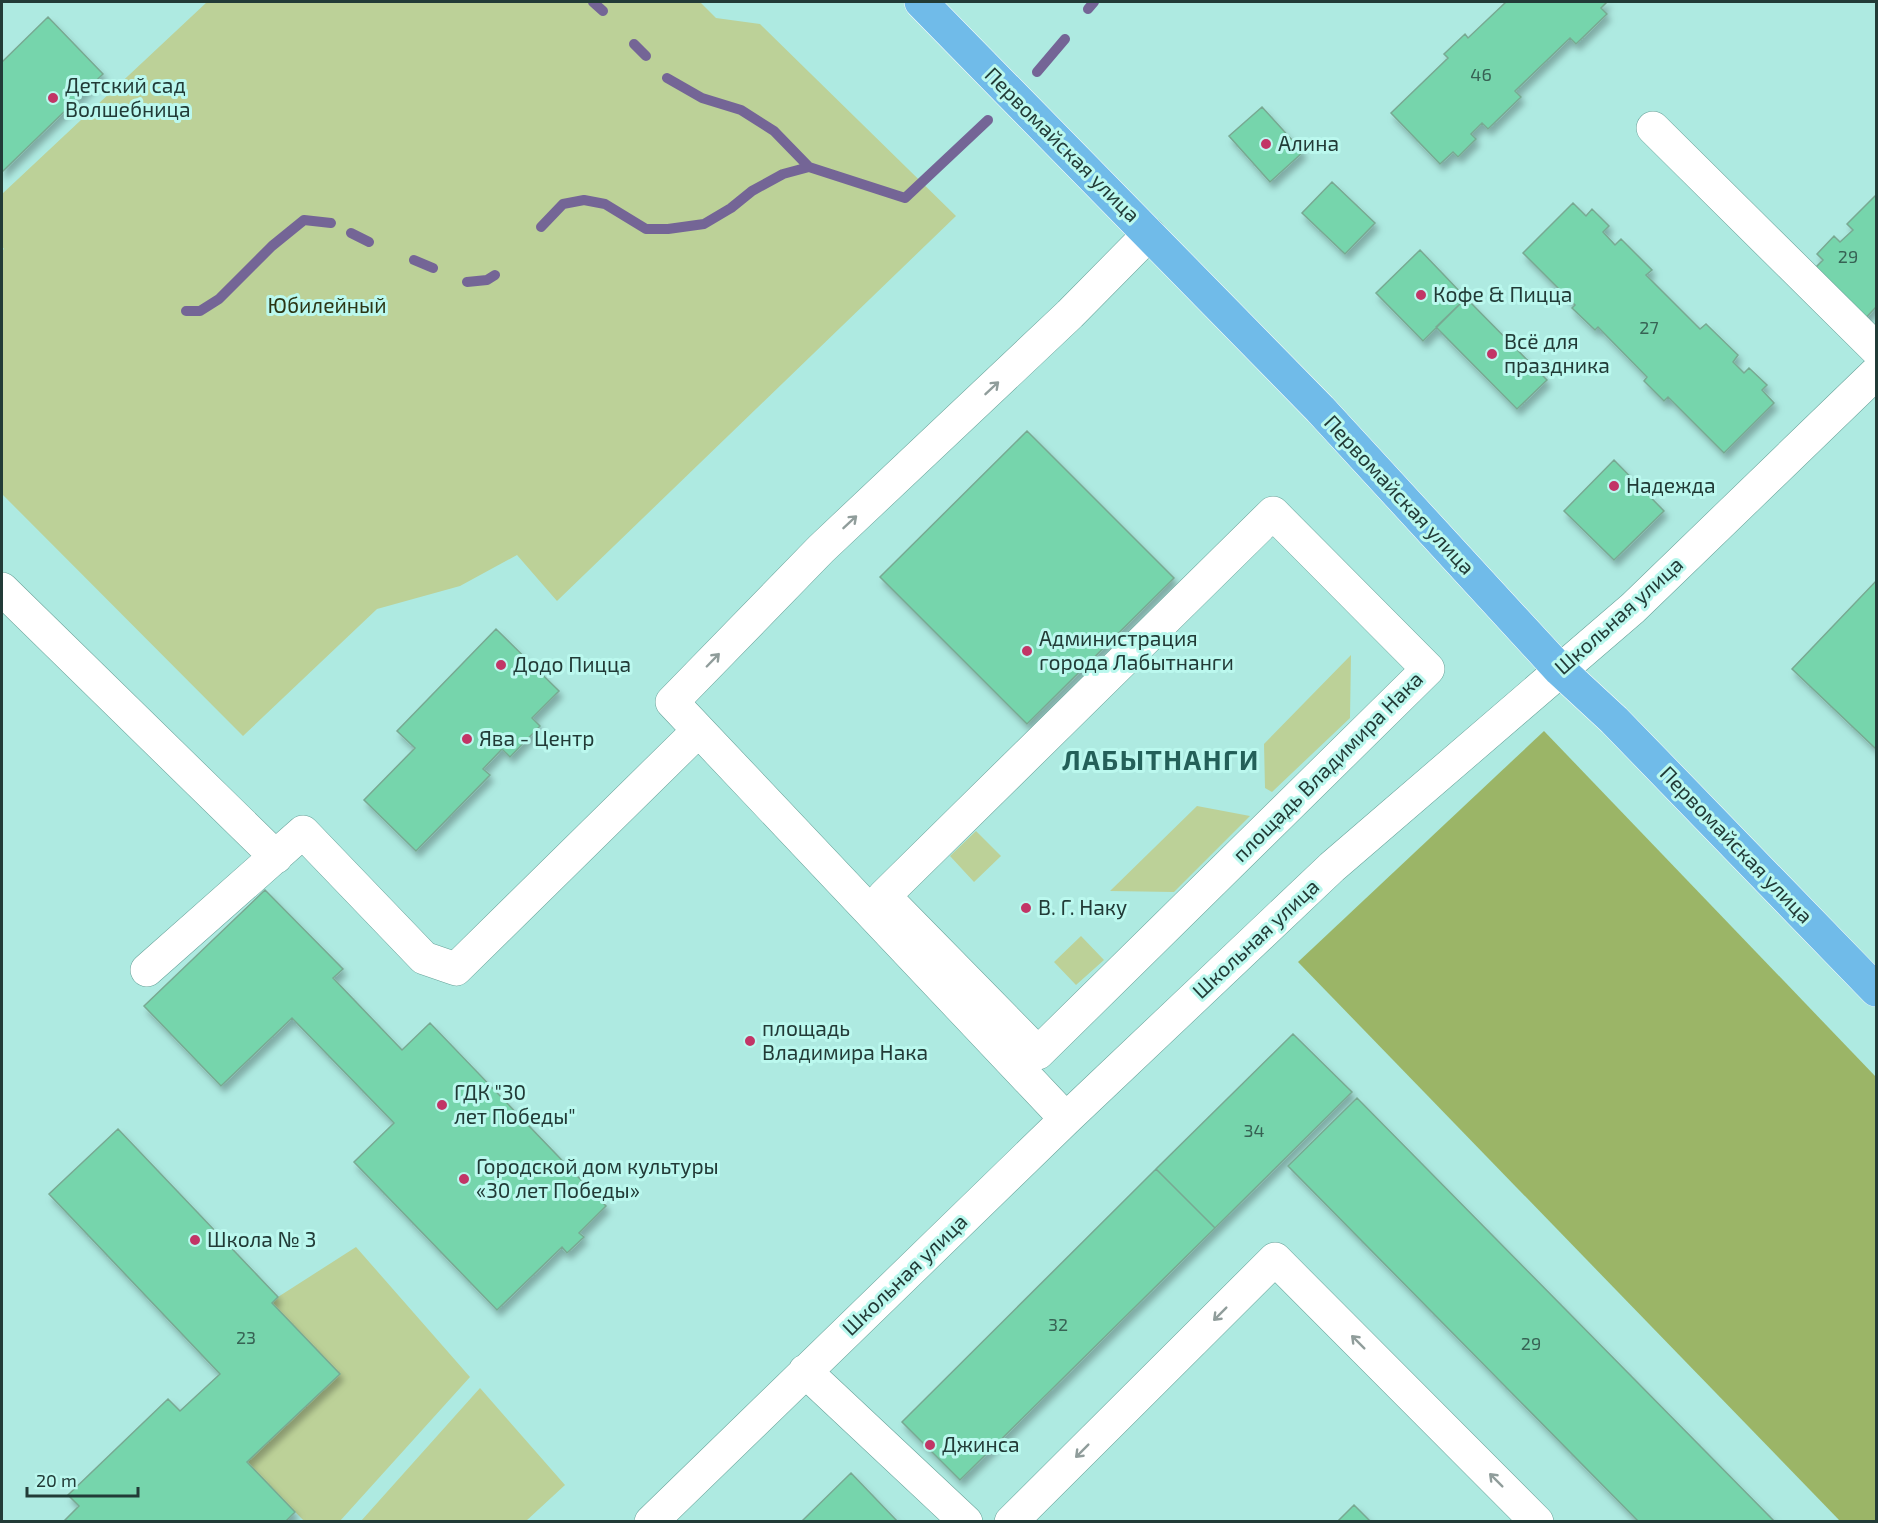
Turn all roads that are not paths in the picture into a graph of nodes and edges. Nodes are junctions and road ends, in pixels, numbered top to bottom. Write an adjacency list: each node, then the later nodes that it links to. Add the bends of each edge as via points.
1 (921, 2): 3 (main road, Первомайская улица)
2 (1653, 128): 4 (street)
3 (1149, 234): 7 (main road, Первомайская улица, via 1320,409); 8 (street, one-way to 3, via 672,702 821,549)
4 (1876, 349)
5 (1876, 373): 7 (street, Школьная улица, via 1633,608)
6 (2, 589): 9 (street)
7 (1560, 670): 11 (main road, Первомайская улица, via 1614,720); 13 (street, Школьная улица, via 1332,867)
8 (698, 731): 9 (street, via 456,969 424,958 303,832); 13 (street)
9 (276, 857): 10 (street)
10 (147, 970)
11 (1876, 990)
12 (1038, 1053): 12 (street, площадь Владимира Нака, via 1428,669 1273,513 884,897)
13 (1066, 1119): 14 (street, Школьная улица)
14 (805, 1371): 15 (street, Школьная улица); 16 (street)
15 (651, 1521)
16 (966, 1521)
17 (1011, 1521): 18 (street, one-way to 17, via 1275,1259)
18 (1537, 1521)

